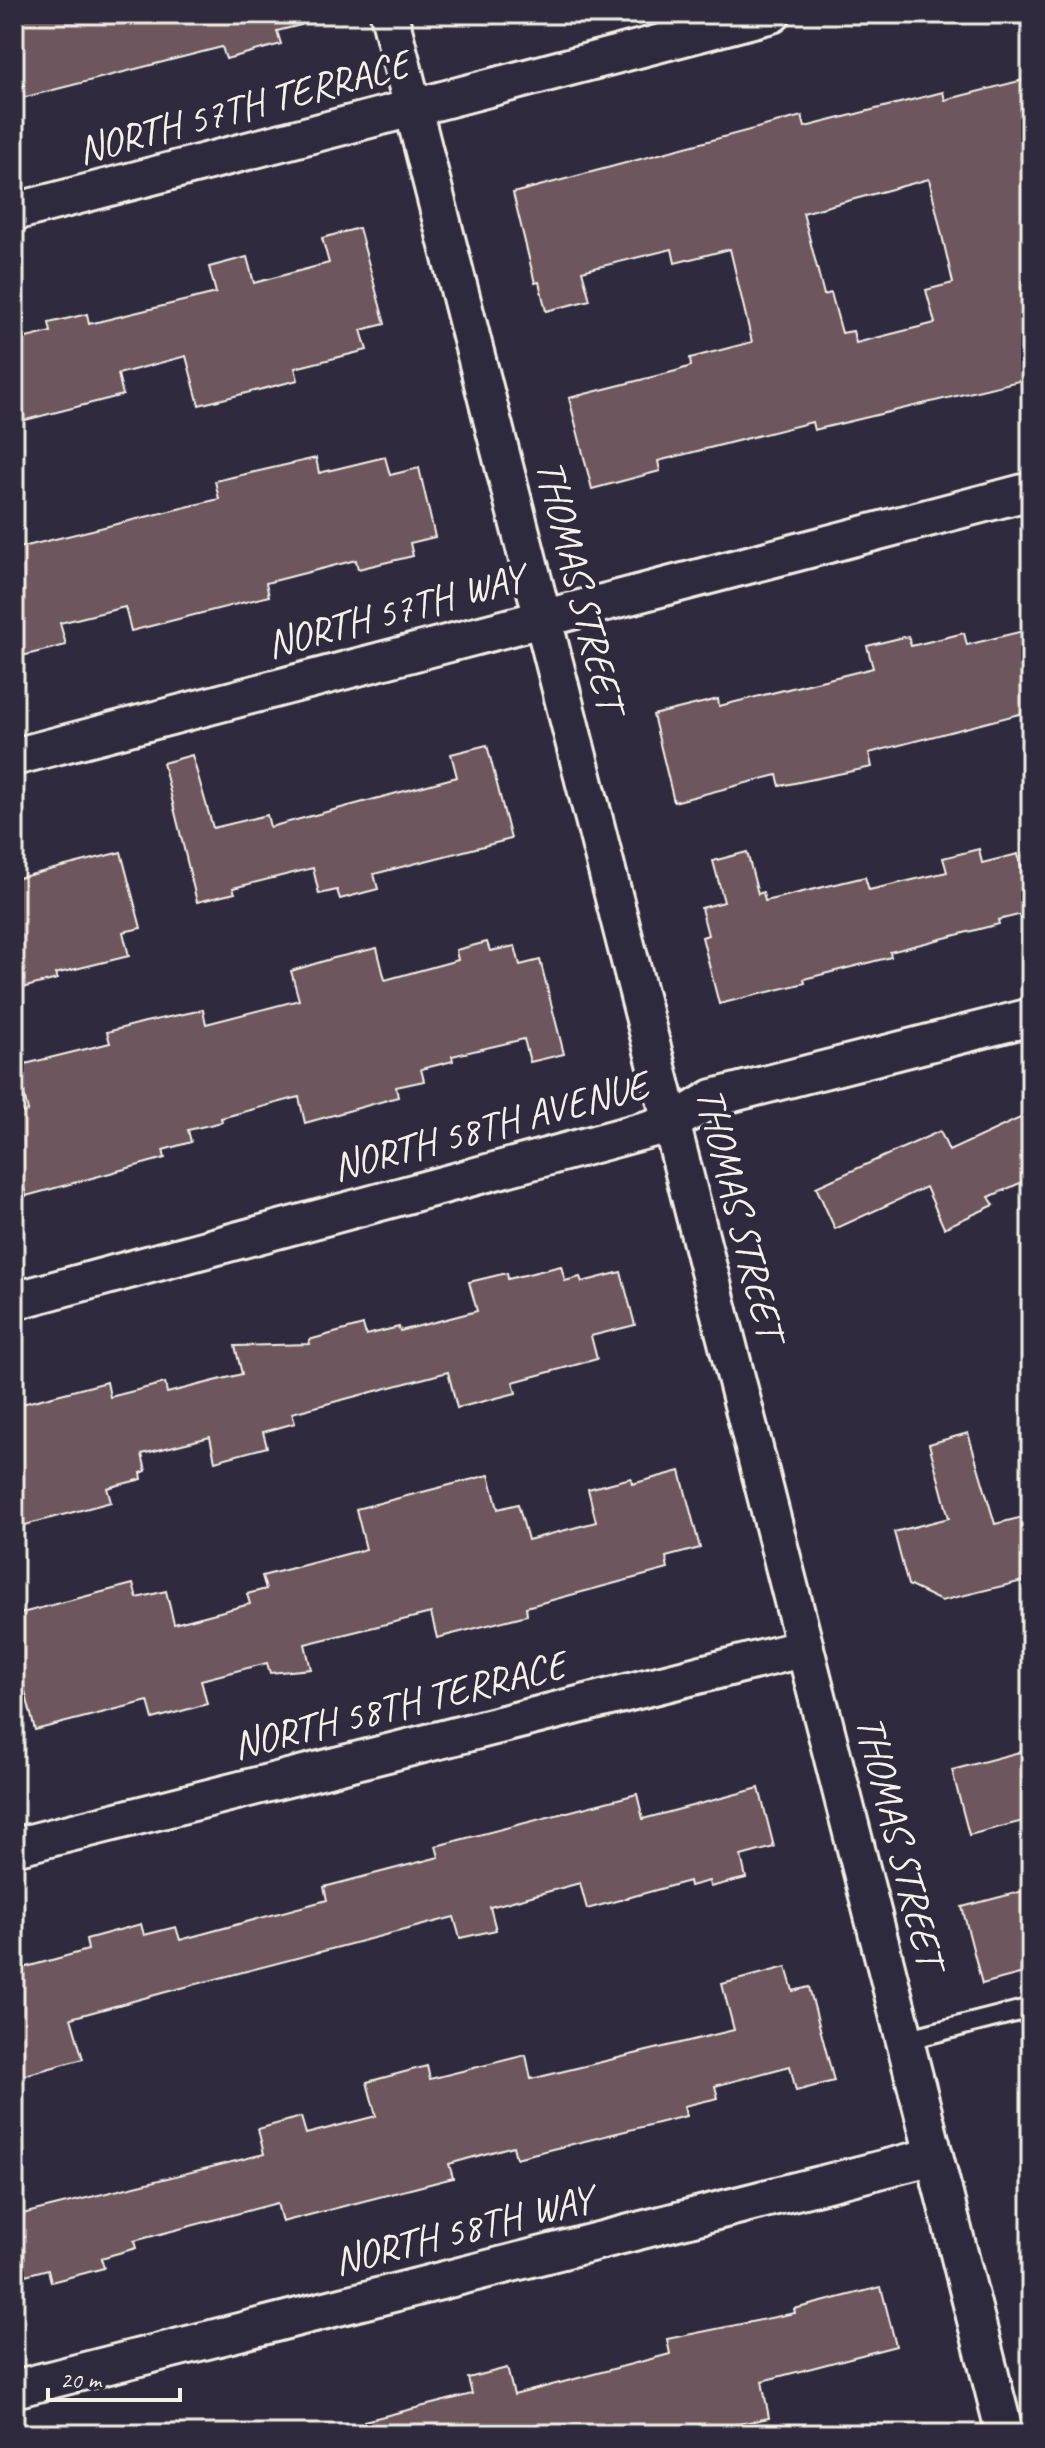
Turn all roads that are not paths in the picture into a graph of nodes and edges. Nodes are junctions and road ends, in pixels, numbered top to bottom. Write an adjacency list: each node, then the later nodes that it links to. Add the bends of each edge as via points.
1 (389, 14): 3 (street, THOMAS STREET)
2 (772, 14): 3 (street, NORTH 57TH TERRACE)
3 (413, 108): 4 (street, NORTH 57TH TERRACE); 6 (street, THOMAS STREET)
4 (14, 212)
5 (1031, 491): 6 (street, NORTH 57TH WAY)
6 (543, 617): 7 (street, NORTH 57TH WAY); 9 (street, THOMAS STREET)
7 (14, 757)
8 (1031, 1017): 9 (street, NORTH 58TH AVENUE, via 713,1098)
9 (672, 1123): 10 (street, NORTH 58TH AVENUE); 11 (street, THOMAS STREET)
10 (14, 1301)
11 (805, 1648): 12 (street, NORTH 58TH TERRACE); 14 (street, THOMAS STREET)
12 (14, 1847)
13 (1031, 2008): 14 (lane)
14 (905, 2040): 15 (street, THOMAS STREET)
15 (934, 2156): 16 (street, NORTH 58TH WAY); 17 (street, THOMAS STREET)
16 (14, 2389)
17 (1005, 2434)

